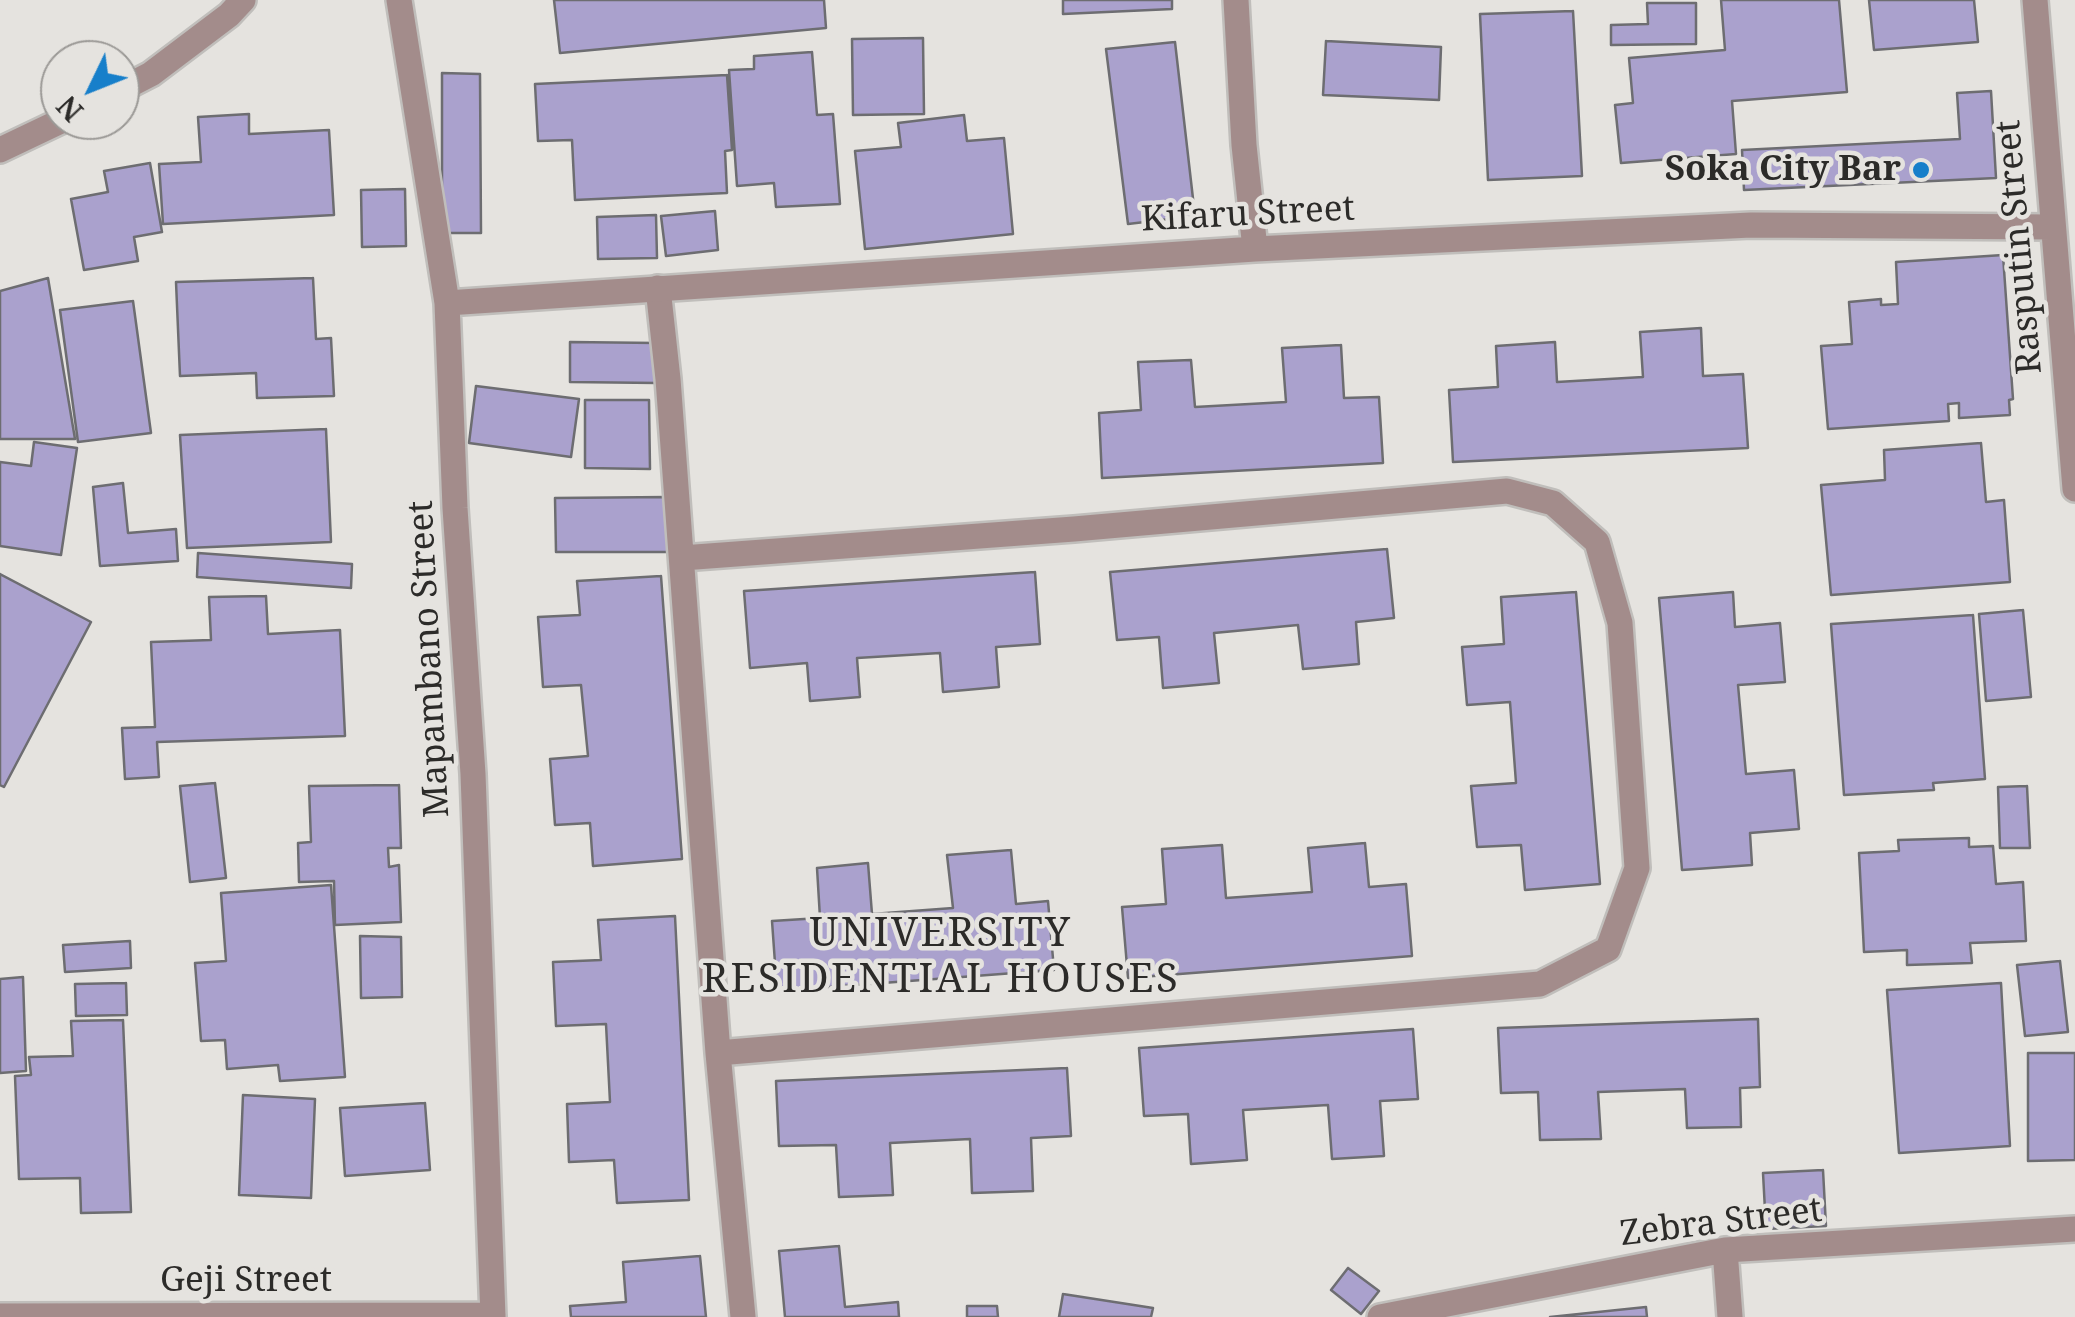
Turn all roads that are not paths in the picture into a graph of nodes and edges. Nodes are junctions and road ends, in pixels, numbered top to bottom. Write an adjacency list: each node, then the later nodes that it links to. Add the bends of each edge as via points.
1 (243, 0): 5 (street)
2 (400, 0): 11 (street, Mapambano Street)
3 (1236, 0): 9 (street)
4 (2035, 0): 8 (street, Rasputin Street)
5 (140, 79)
6 (40, 131): 7 (street)
7 (0, 150)
8 (2053, 227): 9 (street, Kifaru Street, via 1751,225); 12 (street, Rasputin Street)
9 (1255, 249): 10 (street, Kifaru Street)
10 (658, 288): 11 (street, Kifaru Street); 13 (street)
11 (447, 303): 18 (street, Mapambano Street)
12 (2075, 489)
13 (682, 558): 14 (street); 14 (street, via 1507,491 1553,503 1596,542 1620,623 1637,868 1608,948 1540,984)
14 (718, 1053): 19 (street)
15 (2075, 1229): 16 (street, Zebra Street)
16 (1724, 1250): 20 (street, Zebra Street); 21 (street)
17 (0, 1316): 18 (street, Geji Street)
18 (493, 1316)
19 (743, 1317)
20 (1380, 1317)
21 (1730, 1317)

